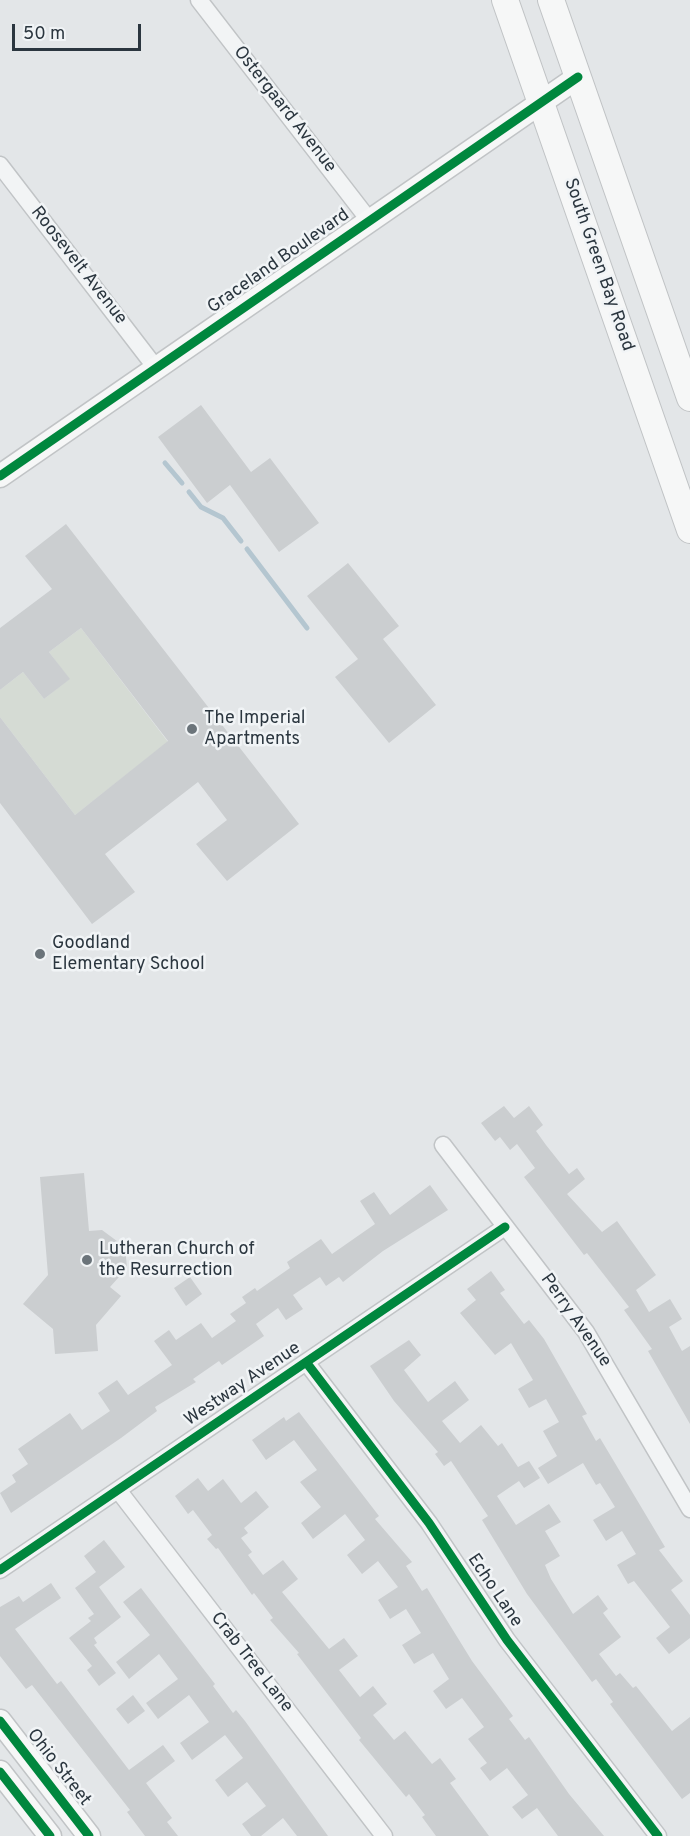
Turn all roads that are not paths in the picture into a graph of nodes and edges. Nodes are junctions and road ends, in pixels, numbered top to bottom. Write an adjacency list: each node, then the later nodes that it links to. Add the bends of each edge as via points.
1 (199, 0): 7 (street, Ostergaard Avenue)
2 (505, 0): 5 (main road, South Green Bay Road)
3 (550, 0): 4 (main road)
4 (578, 77): 5 (street, Graceland Boulevard); 9 (main road)
5 (542, 101): 7 (street, Graceland Boulevard); 11 (main road, South Green Bay Road)
6 (0, 165): 8 (street, Roosevelt Avenue)
7 (369, 220): 8 (street, Graceland Boulevard)
8 (156, 368): 10 (street, Graceland Boulevard)
9 (690, 398)
10 (0, 476)
11 (690, 530)
12 (443, 1145): 13 (street, Perry Avenue)
13 (505, 1227): 14 (street, Westway Avenue); 16 (street, Perry Avenue, via 586,1332)
14 (306, 1362): 15 (street, Westway Avenue); 23 (street, Echo Lane, via 429,1523 507,1640)
15 (118, 1490): 17 (street, Westway Avenue); 22 (street, Crab Tree Lane)
16 (690, 1509)
17 (0, 1570)
18 (0, 1721): 21 (street, Ohio Street)
19 (0, 1772): 20 (street)
20 (50, 1836)
21 (89, 1836)
22 (384, 1836)
23 (658, 1836)

